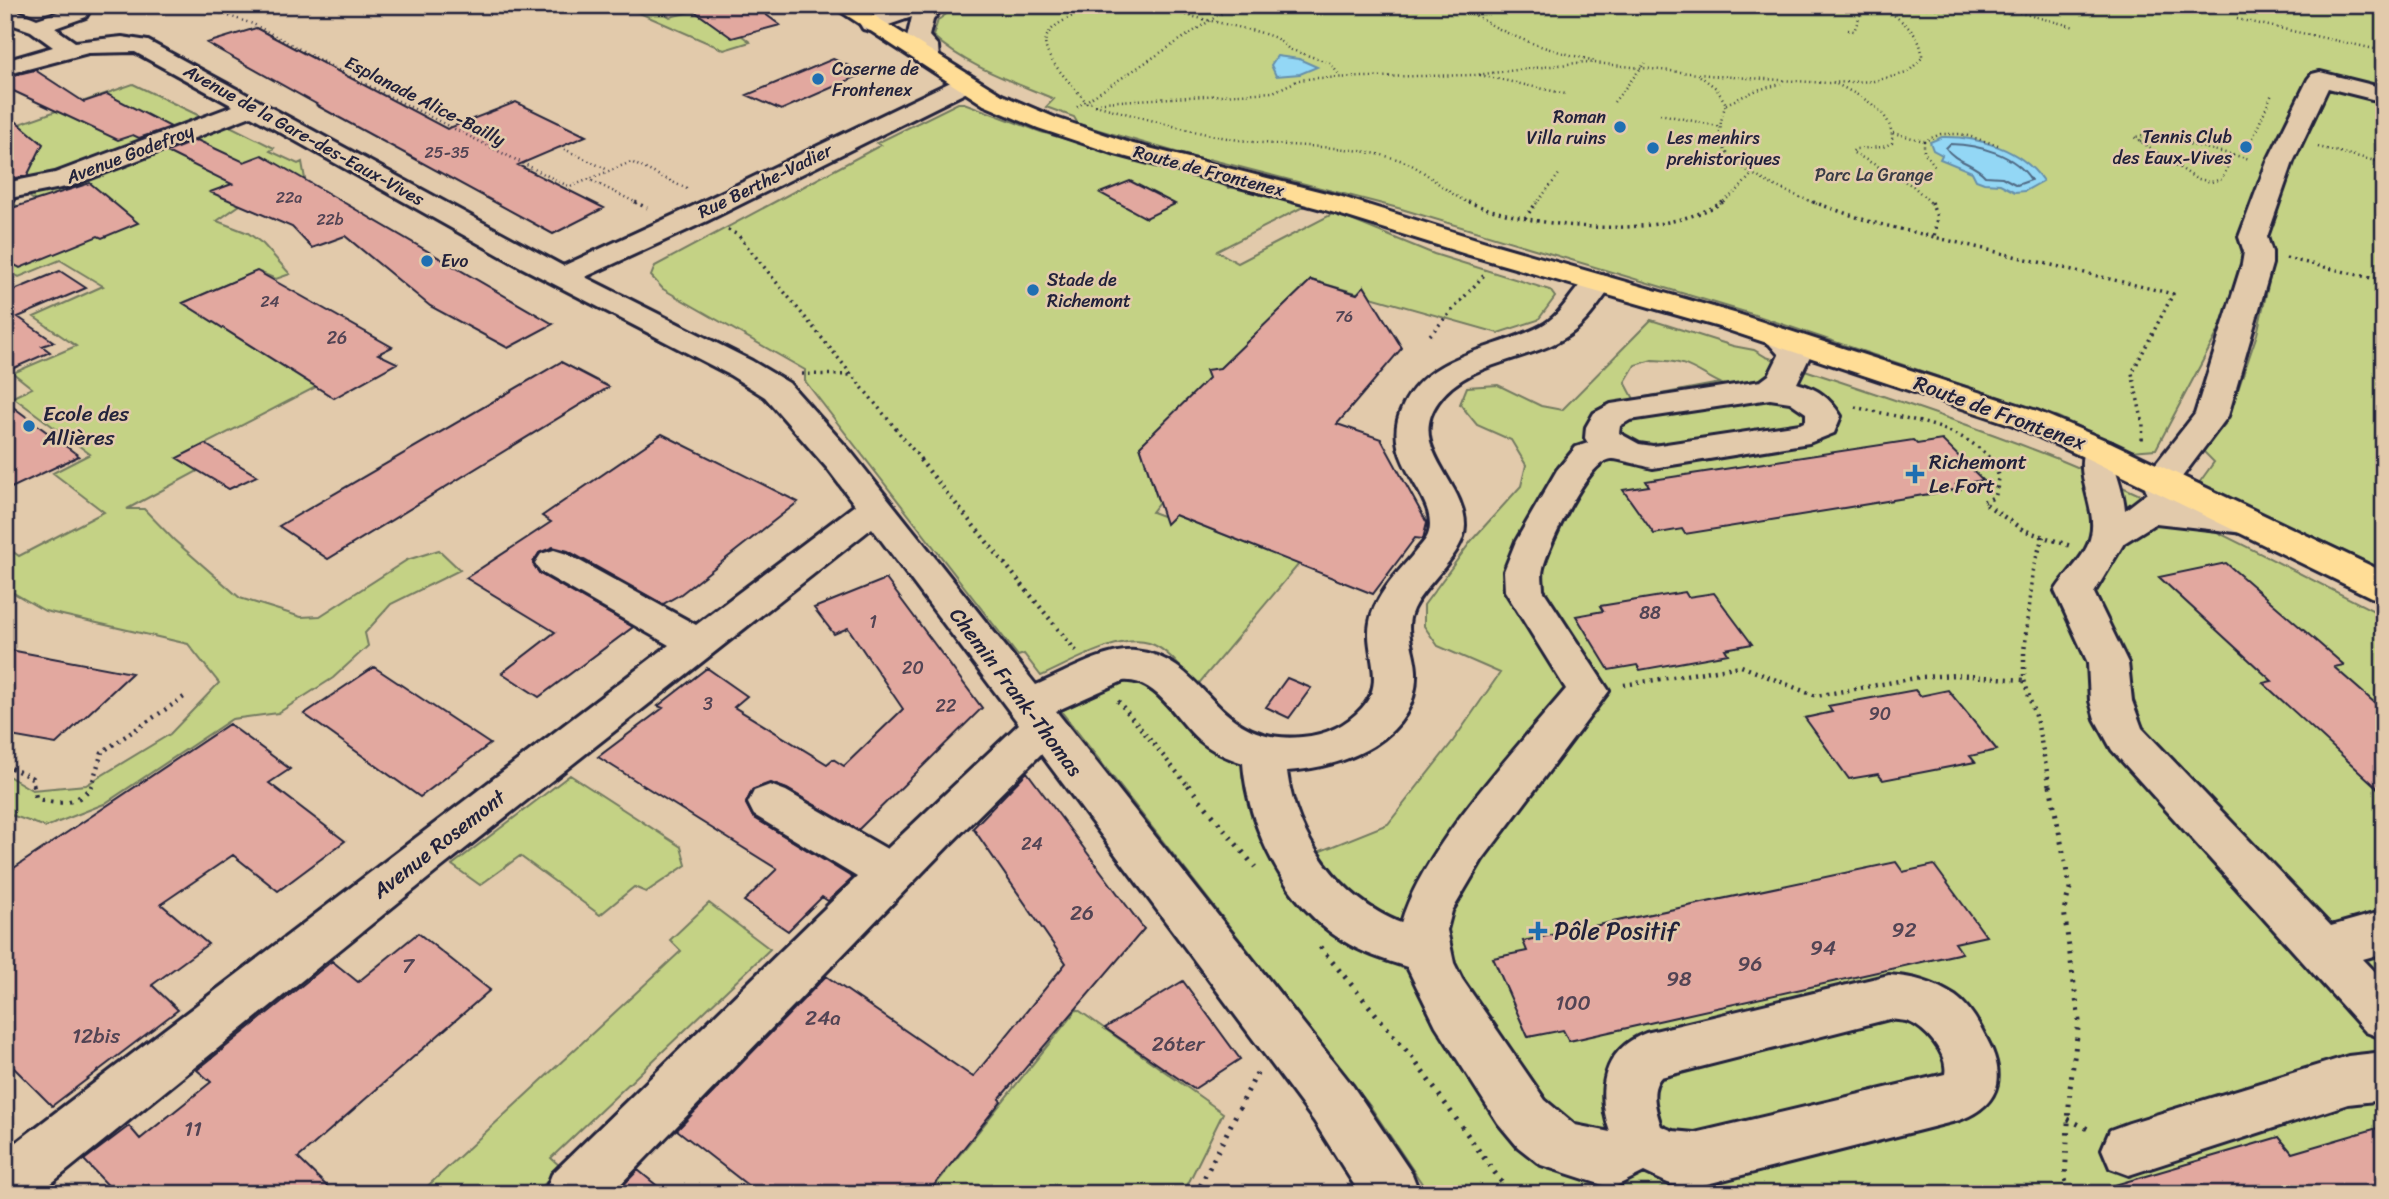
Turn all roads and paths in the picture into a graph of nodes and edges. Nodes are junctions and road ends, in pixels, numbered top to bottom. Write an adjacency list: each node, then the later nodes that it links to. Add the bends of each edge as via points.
1 (67, 5): 23 (street, via 78,12)
2 (842, 5): 22 (main road, Route de Frontenex)
3 (928, 5): 22 (street)
4 (934, 5): 29 (street, via 918,28 918,38 927,46)
5 (1100, 5): 15 (path)
6 (1163, 5): 18 (path)
7 (1234, 5): 21 (path)
8 (1461, 5): 30 (path, via 1516,38)
9 (1794, 5): 16 (path)
10 (1864, 5): 25 (path, via 1854,31)
11 (1881, 5): 40 (path, via 1918,41 1922,61 1899,75)
12 (1886, 5): 17 (path)
13 (2018, 5): 17 (path)
14 (197, 6): 67 (path, Esplanade Alice-Bailly, via 253,24 570,187)
15 (1092, 8): 18 (path); 47 (path, via 1055,24 1045,44 1049,60)
16 (1791, 10)
17 (2013, 11): 24 (path)
18 (1173, 12): 21 (path)
19 (5, 13): 23 (street)
20 (2237, 19): 27 (path)
21 (1210, 21): 38 (path, via 1272,36 1289,49 1330,63); 47 (path)
22 (871, 24): 29 (main road, Route de Frontenex)
23 (38, 26): 26 (street)
24 (2075, 27)
25 (1849, 30)
26 (69, 48): 32 (street, Avenue de la Gare-des-Eaux-Vives); 42 (street, Avenue de la Gare-des-Eaux-Vives, via 107,43 140,46)
27 (2384, 51)
28 (200, 59): 42 (street, via 228,74)
29 (927, 59): 41 (main road, Route de Frontenex)
30 (1600, 62): 33 (path); 36 (path)
31 (1645, 62): 33 (path)
32 (5, 68)
33 (1640, 68): 37 (path); 46 (path)
34 (1462, 72): 36 (path)
35 (153, 74): 42 (street, via 183,90)
36 (1476, 75): 38 (path); 43 (path)
37 (1699, 76): 39 (path); 48 (path, via 1716,88)
38 (1340, 77): 47 (path, via 1300,80 1273,92)
39 (1789, 82): 40 (path); 48 (path)
40 (1833, 82): 53 (path, via 1881,112)
41 (965, 84): 69 (street, Rue Berthe-Vadier); 77 (main road, Route de Frontenex, via 1010,108 1082,136 1332,203)
42 (224, 91): 49 (street, Avenue de la Gare-des-Eaux-Vives)
43 (1566, 94)
44 (2272, 94): 55 (path)
45 (2384, 95): 60 (street, via 2319,79)
46 (1614, 102)
47 (1086, 103): 50 (path); 71 (path, via 1191,132 1399,160 1415,166 1460,199)
48 (1726, 104): 52 (path)
49 (252, 107): 68 (street, Avenue Godefroy, via 62,180); 75 (street, Avenue de la Gare-des-Eaux-Vives)
50 (1075, 108)
51 (1660, 114): 52 (path)
52 (1723, 127): 66 (path, via 1721,144)
53 (1892, 132): 57 (path); 72 (path, via 1892,143 1852,151 1898,177 1935,208)
54 (2146, 134): 56 (path); 56 (path, via 2151,142); 61 (path)
55 (2253, 138)
56 (2135, 140): 61 (path, via 2207,182 2222,179)
57 (1924, 141): 58 (path, via 1963,135); 63 (path, via 1924,152)
58 (1998, 145)
59 (560, 147): 64 (path)
60 (2284, 153): 61 (path); 62 (path); 73 (street, via 2253,237)
61 (2233, 155)
62 (2384, 163)
63 (1936, 167)
64 (608, 170): 67 (path); 69 (path, via 631,162 687,189)
65 (1560, 173): 71 (path)
66 (1753, 173): 71 (path, via 1737,193 1719,205 1670,221 1559,224); 72 (path, via 1847,215)
67 (588, 179): 70 (path, via 647,209)
68 (5, 191)
69 (689, 205): 75 (street, Rue Berthe-Vadier); 82 (path, via 738,235)
70 (656, 206)
71 (1524, 218)
72 (1934, 237): 87 (path, via 2173,294 2132,373 2144,432)
73 (2258, 252): 76 (path); 88 (street, via 2211,416)
74 (1490, 268): 78 (path)
75 (564, 276): 89 (street, Chemin Frank-Thomas, via 777,390)
76 (2384, 281)
77 (1599, 283): 79 (main road, Route de Frontenex); 100 (street, via 1560,327 1446,377 1424,394 1412,430 1414,452 1445,509 1448,527 1446,537 1391,618 1388,636 1396,677 1386,709 1370,728 1335,748 1293,755)
78 (1430, 335)
79 (1778, 336): 80 (main road, Route de Frontenex); 83 (street, via 1795,354 1783,380)
80 (1830, 352): 84 (street, via 1807,386); 86 (main road, Route de Frontenex, via 2025,418)
81 (803, 374): 82 (path)
82 (850, 375): 95 (path)
83 (1770, 389): 84 (street, via 1790,390); 85 (street, via 1623,411 1606,418 1601,426 1602,438)
84 (1814, 402): 85 (street, via 1824,416 1822,426 1809,433 1653,457); 96 (path, via 1850,406 1957,435 1982,449 1997,467 2000,486 1995,497 1983,502 2024,530 2043,536 2033,570)
85 (1613, 446): 97 (street, via 1588,455 1569,478 1523,571 1524,591)
86 (2100, 451): 88 (main road, Route de Frontenex); 91 (street, via 2098,468 2105,487)
87 (2140, 451)
88 (2156, 496): 90 (street); 91 (street)
89 (875, 507): 94 (street, Avenue Rosemont); 99 (street, Chemin Frank-Thomas)
90 (2244, 521): 93 (main road)
91 (2110, 535): 107 (street, via 2074,591 2108,663 2116,719 2143,758)
92 (554, 563): 94 (street)
93 (2384, 589)
94 (699, 644): 114 (street, Avenue Rosemont)
95 (1096, 675): 99 (street); 100 (street, via 1129,664 1153,670 1166,677 1214,729); 104 (path)
96 (2024, 680): 97 (path, via 1921,677 1816,696 1741,666); 119 (path, via 2038,726 2070,888 2064,910 2079,1021 2070,1088 2065,1179)
97 (1588, 691): 108 (street, via 1455,862 1428,905 1423,928)
98 (184, 697): 101 (path, via 102,752 89,792 75,803 54,805 36,799 32,778)
99 (1035, 717): 103 (street); 117 (street, Chemin Frank-Thomas, via 1286,1040)
100 (1264, 753): 108 (street, via 1270,800 1287,840 1318,889 1352,921)
101 (5, 765)
102 (770, 803): 103 (street)
103 (891, 874): 115 (street)
104 (1264, 878)
105 (2384, 932): 107 (street)
106 (1317, 943): 118 (path, via 1414,1060)
107 (2322, 949): 109 (street)
108 (1427, 953): 112 (street, via 1443,993 1524,1115 1559,1145 1612,1161)
109 (2384, 1016)
110 (1258, 1070): 116 (path)
111 (2384, 1076): 113 (street, via 2348,1080)
112 (1642, 1144): 112 (street, via 1670,1157 1695,1160 1960,1095 1972,1082 1972,1061 1940,1014 1917,1000 1889,998 1646,1056 1636,1065 1629,1083 1627,1105)
113 (2129, 1149)
114 (5, 1185)
115 (572, 1194)
116 (1196, 1194)
117 (1392, 1194)
118 (1510, 1194)
119 (2069, 1194)

